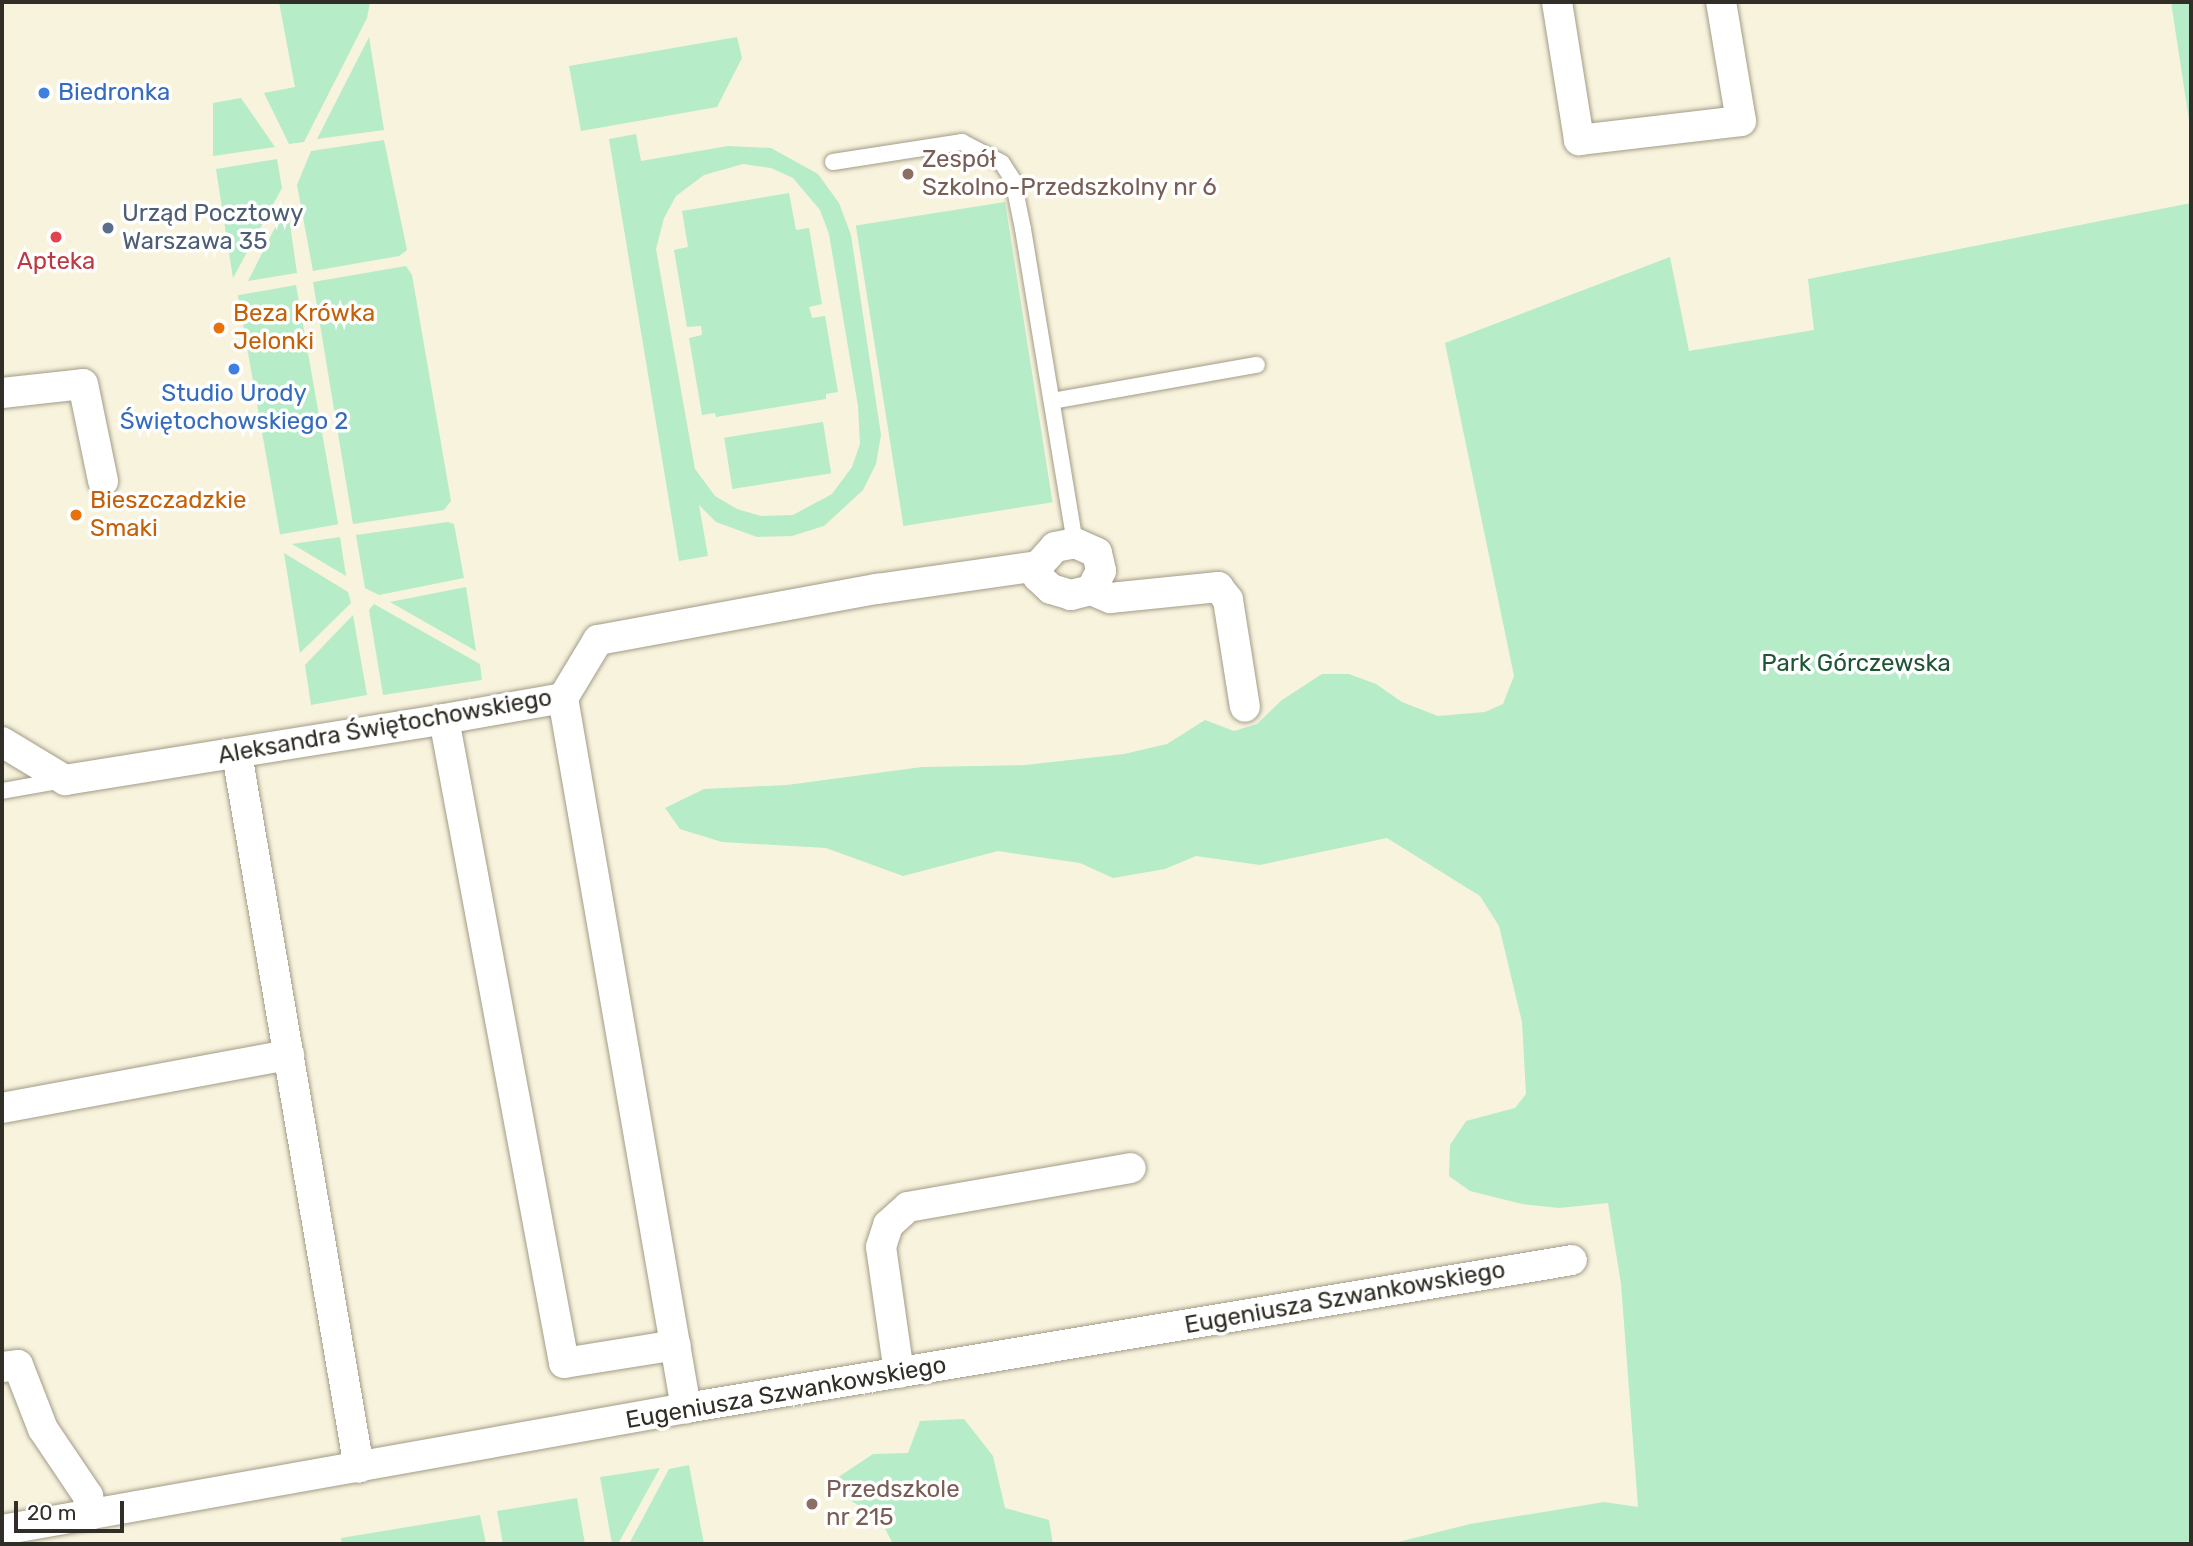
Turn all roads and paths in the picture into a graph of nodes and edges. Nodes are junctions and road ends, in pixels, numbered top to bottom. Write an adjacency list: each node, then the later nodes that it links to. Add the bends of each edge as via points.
1 (1557, 2): 2 (street, via 1579,139 1741,121)
2 (1721, 2)
3 (833, 162): 6 (lane, via 962,142 1002,163 1013,180)
4 (1257, 365): 6 (lane)
5 (2, 393): 7 (street, via 83,384)
6 (1052, 401): 8 (lane)
7 (103, 481)
8 (1075, 542): 9 (street, via 1055,547); 10 (street, via 1097,553)
9 (1039, 563): 10 (street, via 1038,577 1051,589 1071,595); 11 (street, Aleksandra Świętochowskiego, via 598,640)
10 (1096, 581): 12 (street, via 1110,598 1218,587 1228,600)
11 (563, 698): 13 (street, Aleksandra Świętochowskiego); 22 (street)
12 (1245, 707)
13 (443, 719): 15 (street, Aleksandra Świętochowskiego); 22 (street, via 564,1363)
14 (2, 742): 16 (street)
15 (237, 754): 16 (street, Aleksandra Świętochowskiego); 18 (street)
16 (65, 780): 17 (lane)
17 (2, 791)
18 (289, 1055): 19 (street); 26 (street)
19 (2, 1108)
20 (1131, 1168): 24 (street, via 908,1207 888,1225 881,1247)
21 (1572, 1260): 24 (street, Eugeniusza Szwankowskiego)
22 (676, 1345): 25 (street)
23 (2, 1367): 27 (street, via 18,1365 43,1429 88,1496)
24 (899, 1373): 25 (street, Eugeniusza Szwankowskiego)
25 (686, 1408): 26 (street, Eugeniusza Szwankowskiego)
26 (359, 1468): 27 (street, Eugeniusza Szwankowskiego)
27 (91, 1515): 28 (street, Eugeniusza Szwankowskiego)
28 (2, 1530)

